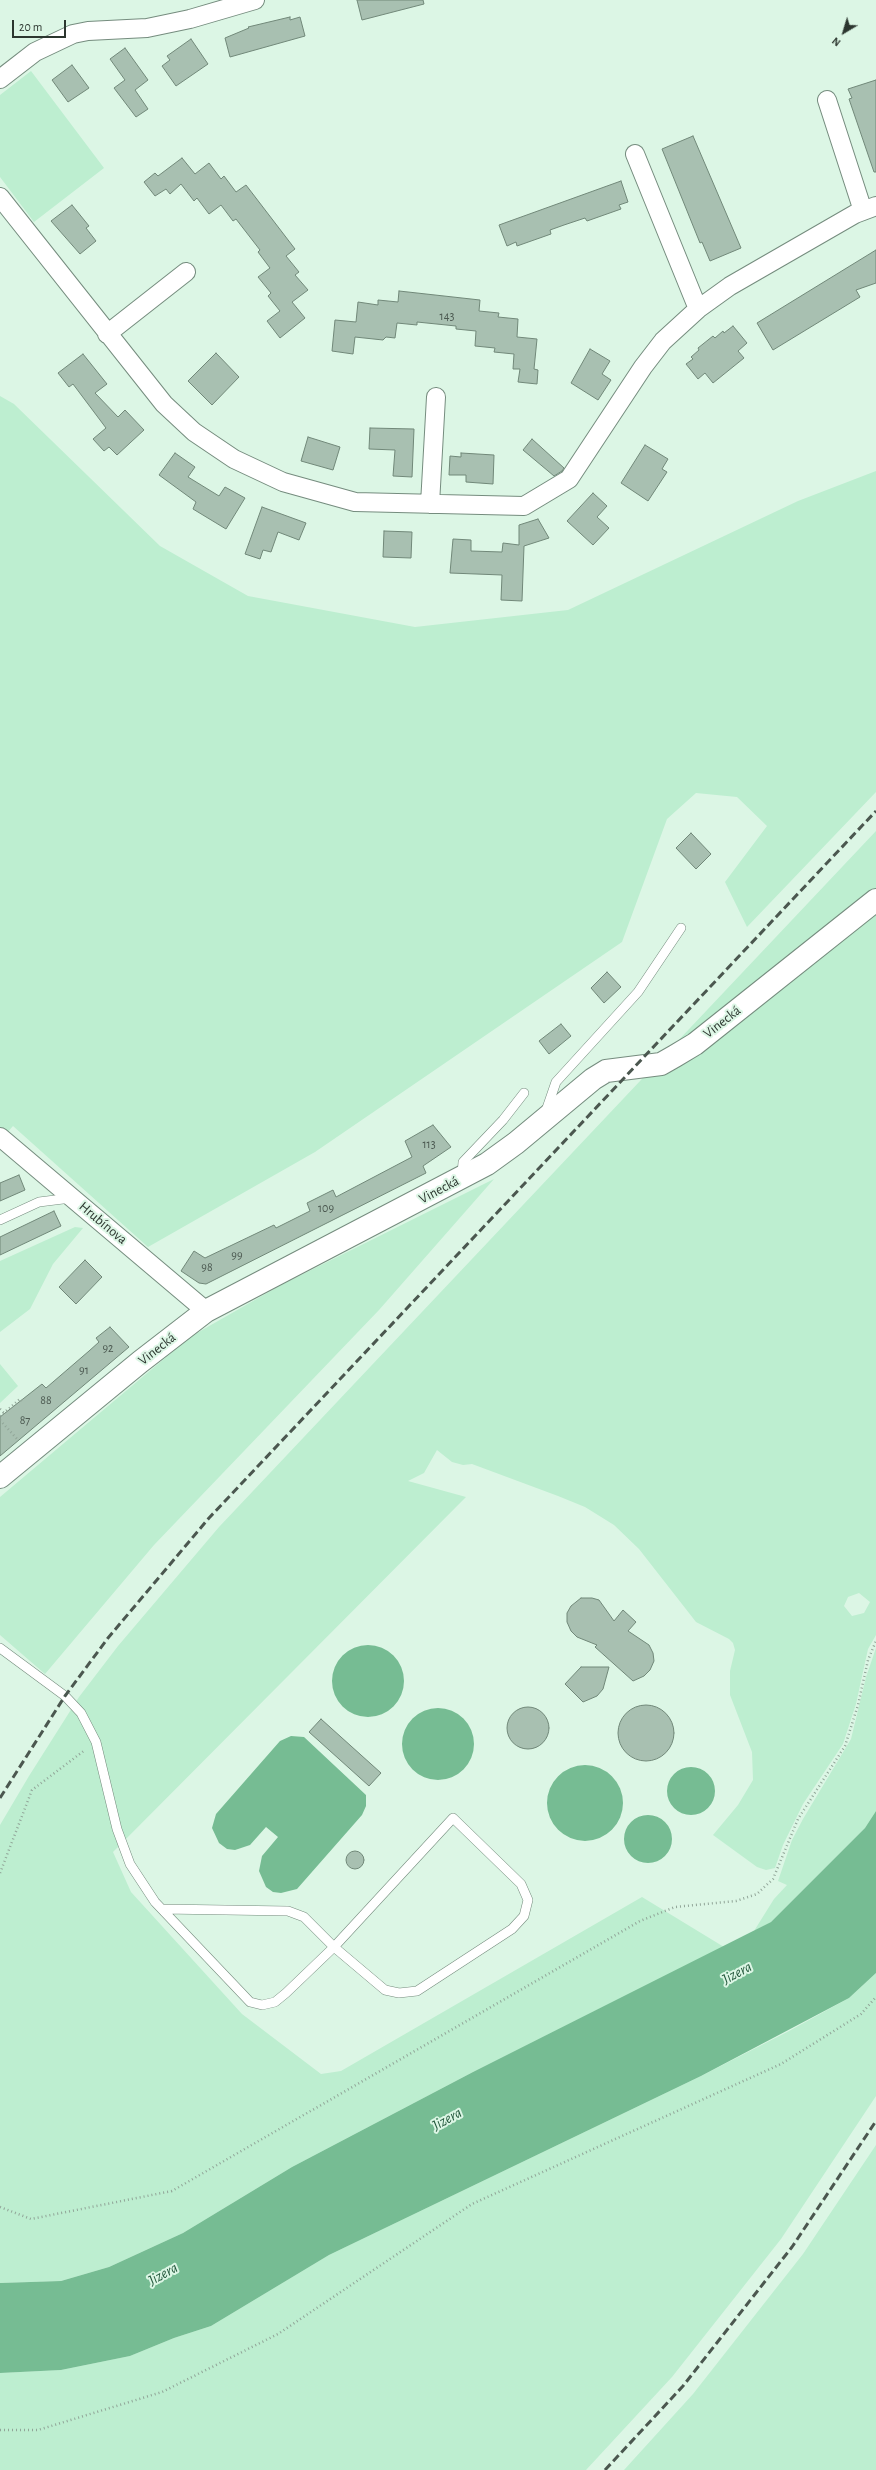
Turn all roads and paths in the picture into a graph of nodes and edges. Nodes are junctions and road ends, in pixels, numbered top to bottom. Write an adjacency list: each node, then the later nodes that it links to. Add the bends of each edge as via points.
1 (255, 0): 2 (street, via 190,19 147,28 73,34 35,52)
2 (0, 80)
3 (827, 100): 6 (street)
4 (634, 154): 8 (street)
5 (0, 197): 9 (street)
6 (869, 208): 8 (street, via 730,286)
7 (186, 272): 9 (street)
8 (698, 309): 11 (street, via 663,342 643,367 569,479 524,506)
9 (107, 334): 11 (street, via 173,414 234,459 283,482 330,497 355,502)
10 (436, 397): 11 (street)
11 (430, 504)
12 (874, 902): 15 (street, Vinecká, via 695,1044 661,1064 606,1071)
13 (681, 928): 15 (lane, via 638,992 556,1082)
14 (524, 1093): 17 (lane, via 503,1120 463,1162)
15 (542, 1122): 17 (street, Vinecká, via 487,1164)
16 (0, 1136): 18 (street, Hrubínova)
17 (461, 1179): 20 (street, Vinecká)
18 (73, 1198): 19 (lane, via 39,1202); 20 (street, Hrubínova)
19 (0, 1220)
20 (206, 1311): 26 (street, Vinecká)
21 (24, 1403): 23 (path, via 20,1399)
22 (0, 1409): 23 (path)
23 (4, 1413): 24 (path)
24 (0, 1416)
25 (0, 1420): 26 (path)
26 (29, 1453): 27 (street, Vinecká)
27 (0, 1478)
28 (876, 1641): 35 (path, via 868,1660 858,1705 844,1746 798,1819 773,1879 757,1894 736,1901 675,1907 640,1921 172,2191 31,2219)
29 (0, 1648): 30 (lane, via 65,1696 81,1713)
30 (96, 1742): 31 (path, via 32,1790); 32 (lane, via 117,1829 130,1864)
31 (0, 1873)
32 (162, 1909): 33 (lane, via 288,1911 304,1917); 33 (lane, via 250,2002 262,2005 275,2002)
33 (334, 1947): 33 (lane, via 385,1990 399,1993 417,1991 512,1929 524,1916 528,1900 521,1884 453,1818)
34 (876, 1997): 36 (path, via 861,2014 782,2064 472,2204 278,2334 183,2382 162,2392 38,2430)
35 (0, 2207)
36 (0, 2430)

